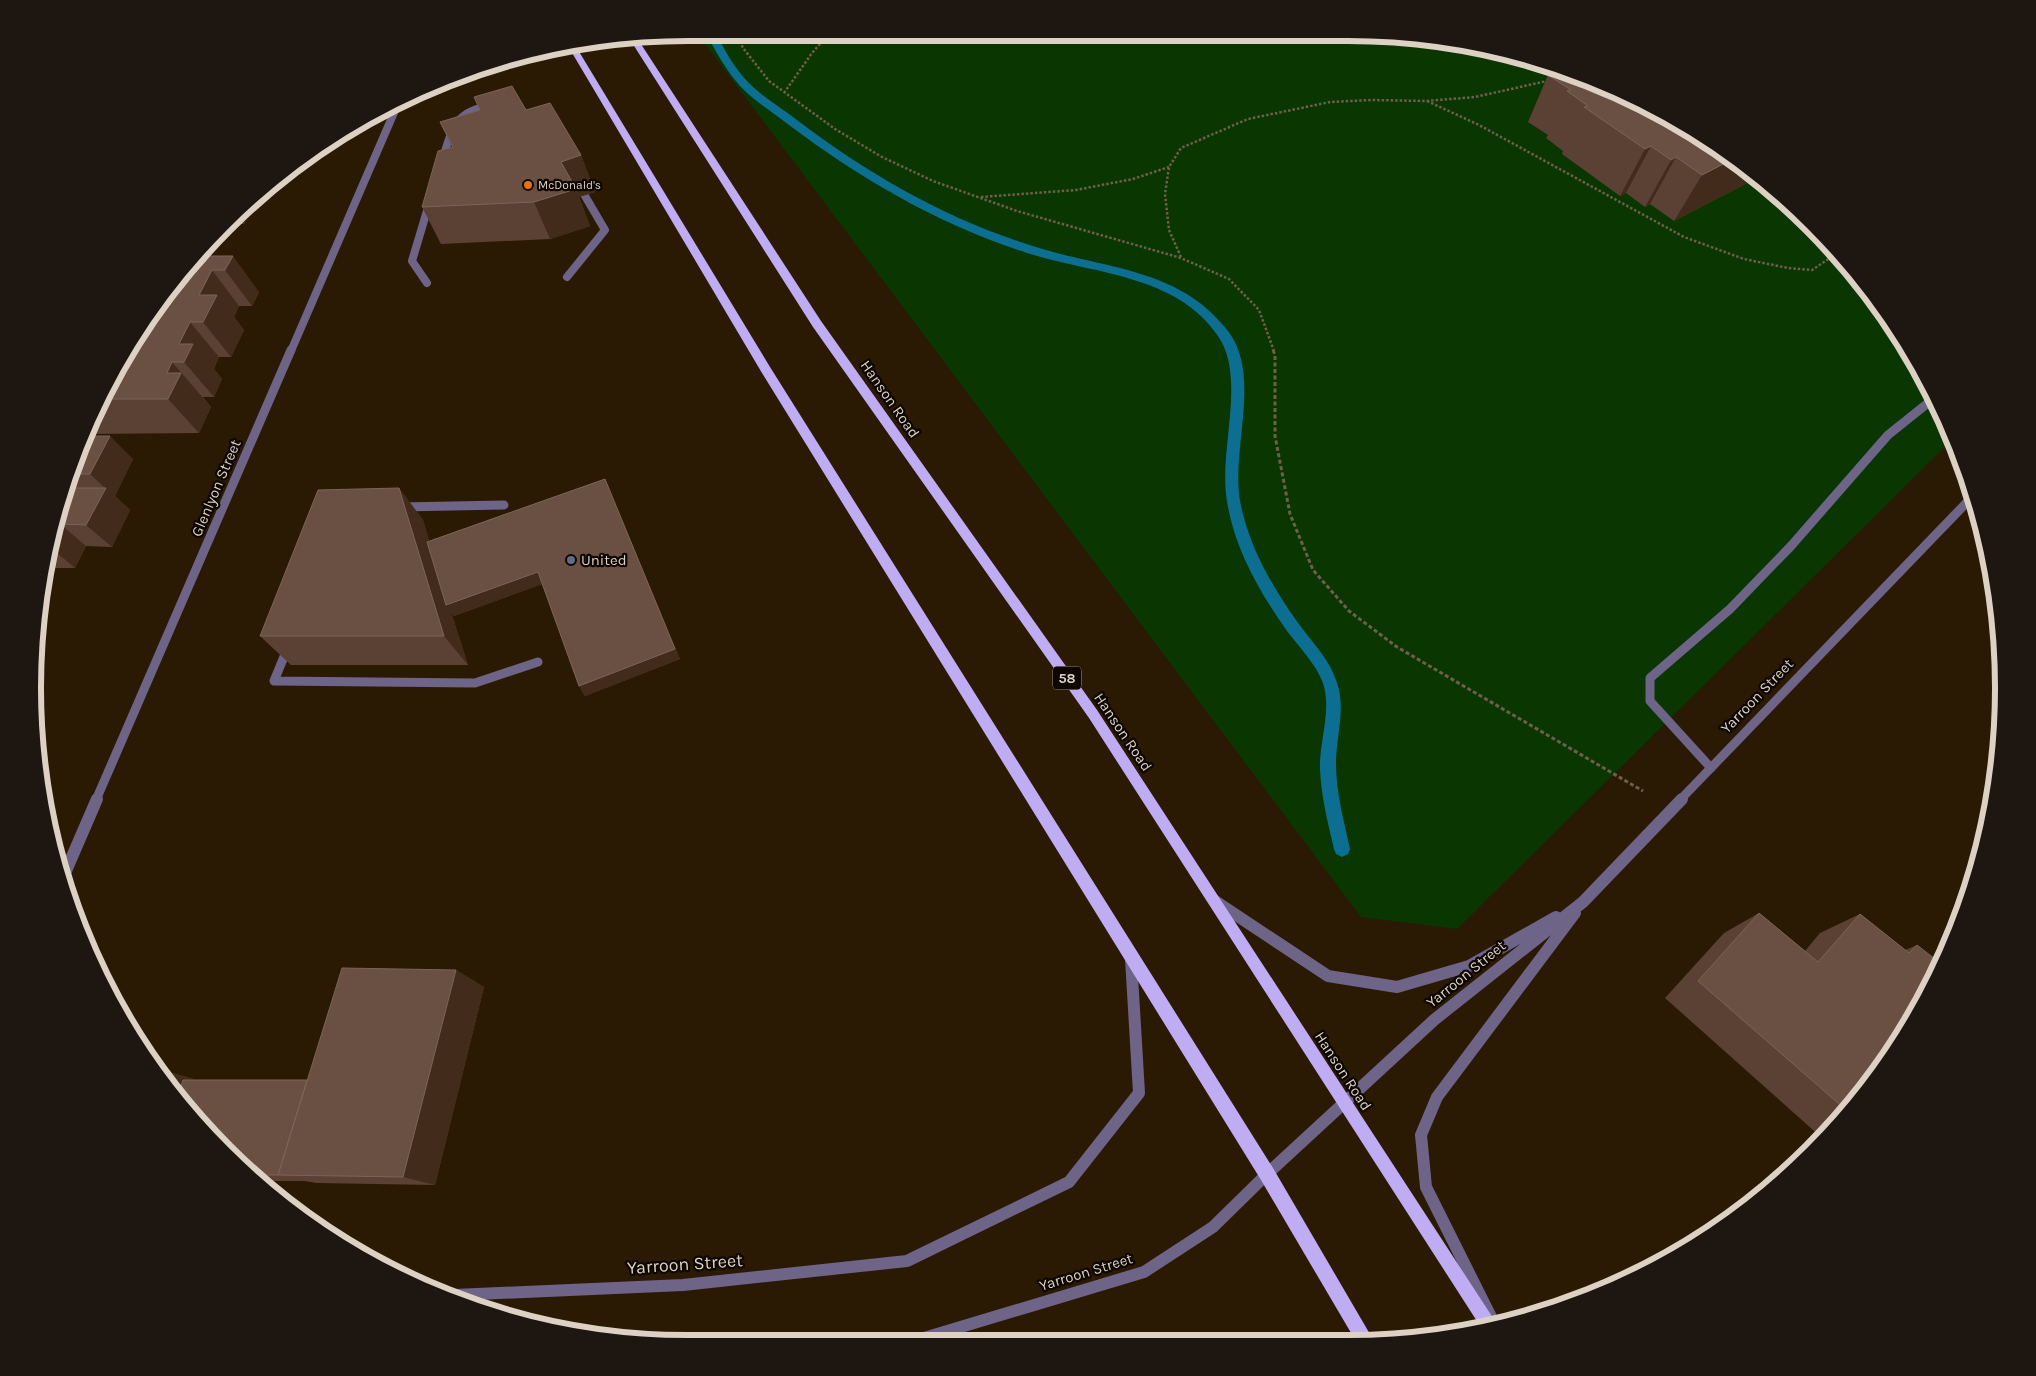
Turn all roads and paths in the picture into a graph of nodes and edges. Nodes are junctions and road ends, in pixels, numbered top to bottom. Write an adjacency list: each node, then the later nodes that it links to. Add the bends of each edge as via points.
1 (740, 41): 6 (path, via 769,81)
2 (823, 41): 6 (path)
3 (637, 44): 28 (main road, Hanson Road / 58, via 817,324 1092,714)
4 (575, 52): 30 (main road, via 766,370)
5 (1552, 80): 7 (path, via 1475,97)
6 (784, 93): 13 (path, via 882,157 933,181)
7 (1426, 101): 10 (path, via 1330,102 1248,120 1181,148); 16 (path, via 1479,125 1684,237 1744,259 1788,268 1812,270)
8 (501, 106): 11 (street, via 478,108 457,120)
9 (394, 112): 27 (street, Glenlyon Street)
10 (1169, 167): 13 (path, via 1133,179 1076,190); 15 (path, via 1165,194 1169,230)
11 (439, 172)
12 (572, 173): 17 (street, via 605,230)
13 (980, 197): 15 (path, via 1073,228)
14 (431, 199): 18 (street, via 412,261)
15 (1181, 258): 26 (path, via 1228,279 1259,310 1275,355 1275,436 1290,514 1313,570 1349,611 1397,647)
16 (1830, 258)
17 (567, 277)
18 (426, 283)
19 (1928, 403): 25 (street, via 1888,435 1791,546 1730,609 1650,678 1650,701)
20 (1967, 502): 25 (street, Yarroon Street)
21 (504, 505): 22 (street)
22 (390, 507)
23 (292, 635): 24 (street, via 274,681 475,683)
24 (538, 662)
25 (1711, 768): 26 (street, Yarroon Street)
26 (1672, 808): 29 (street, Yarroon Street)
27 (67, 868)
28 (1213, 900): 29 (street, via 1328,976 1397,987 1469,966); 31 (main road, Hanson Road / 58)
29 (1583, 902): 31 (street, Yarroon Street, via 1434,1020); 34 (street, via 1437,1098 1421,1134 1426,1187)
30 (1130, 956): 32 (main road); 33 (street, Yarroon Street, via 1139,1093 1069,1182 907,1261 683,1285)
31 (1345, 1104): 32 (street, Yarroon Street); 35 (main road, Hanson Road / 58)
32 (1267, 1174): 36 (main road); 37 (street, Yarroon Street, via 1213,1227 1144,1272)
33 (465, 1295)
34 (1491, 1318)
35 (1485, 1320)
36 (1361, 1334)
37 (934, 1335)

